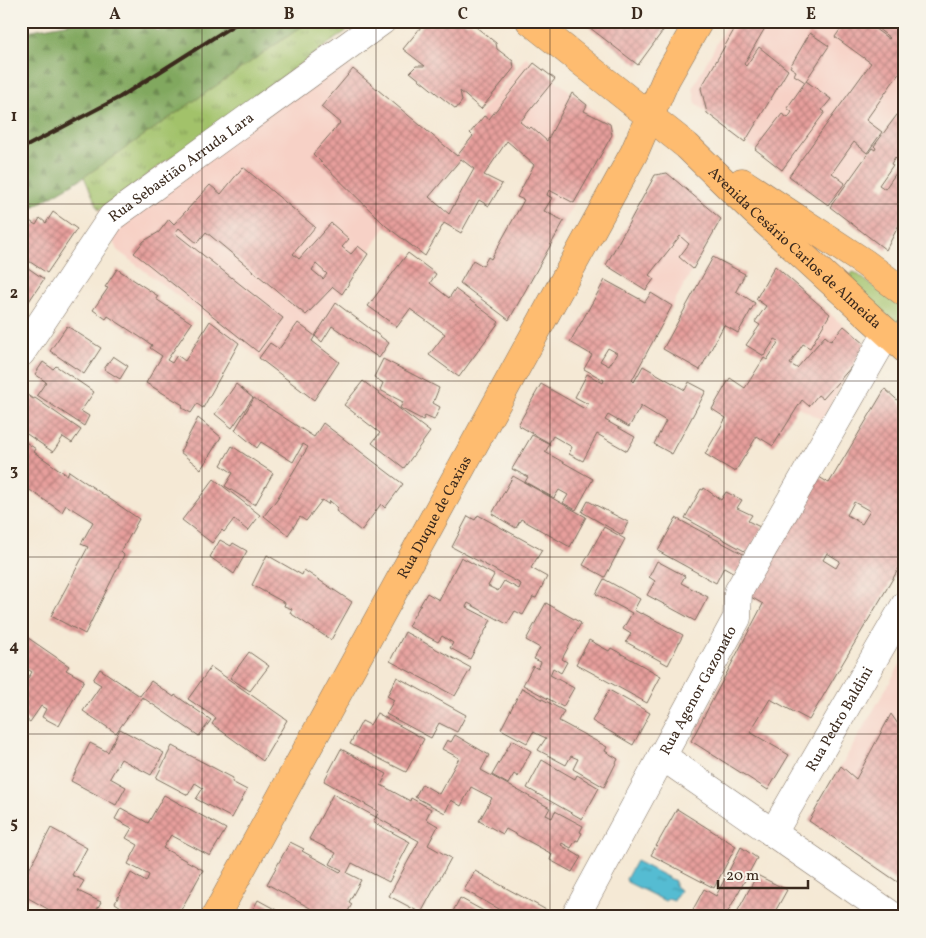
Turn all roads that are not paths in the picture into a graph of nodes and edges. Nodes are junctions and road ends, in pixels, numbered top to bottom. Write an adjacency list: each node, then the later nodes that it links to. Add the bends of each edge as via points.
1 (382, 21): 8 (street, Rua Sebastião Arruda Lara, via 110,219)
2 (530, 21): 4 (main road, Avenida Cesário Carlos de Almeida)
3 (699, 21): 4 (main road, Rua Duque de Caxias, via 666,79)
4 (650, 116): 5 (main road, Avenida Cesário Carlos de Almeida); 12 (main road, Rua Duque de Caxias, via 634,153)
5 (687, 146): 6 (main road, Avenida Cesário Carlos de Almeida); 7 (main road, Avenida Cesário Carlos de Almeida)
6 (905, 293)
7 (896, 341): 10 (street, Rua Agenor Gazonato, via 738,592 736,618)
8 (21, 353)
9 (905, 605): 11 (street, Rua Pedro Baldini)
10 (662, 756): 11 (street); 13 (street, Rua Agenor Gazonato)
11 (773, 833): 14 (street)
12 (216, 917)
13 (575, 917)
14 (894, 917)

